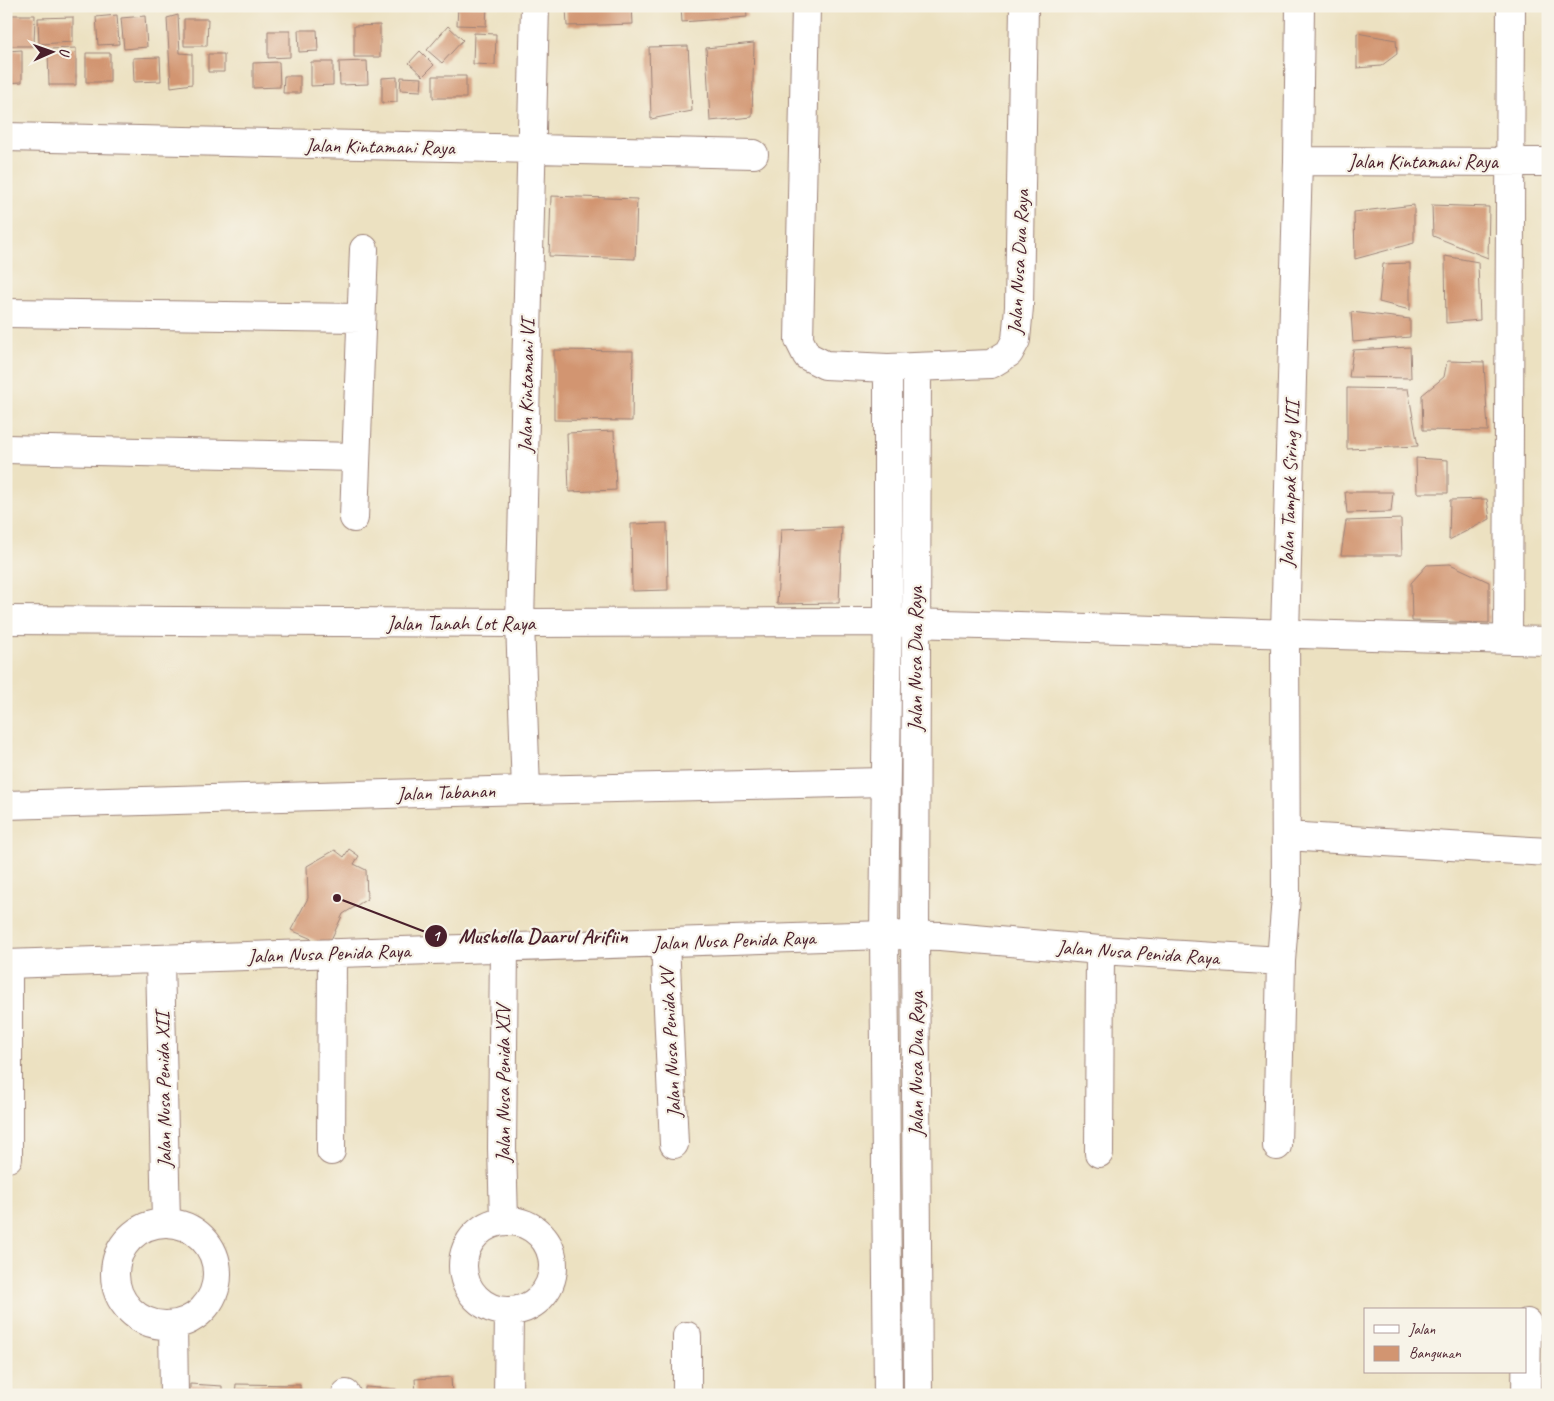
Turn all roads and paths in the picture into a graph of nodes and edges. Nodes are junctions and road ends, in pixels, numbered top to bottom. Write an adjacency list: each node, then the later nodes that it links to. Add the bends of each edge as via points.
1 (535, 6): 7 (street, Jalan Kintamani VI)
2 (806, 6): 16 (street, via 799,340 807,356 825,365)
3 (1024, 6): 15 (street, Jalan Nusa Dua Raya, via 1020,307 1016,340 1009,353 991,364)
4 (1300, 6): 9 (street, Jalan Tampak Siring VII)
5 (1511, 6): 10 (street)
6 (6, 137): 7 (street, Jalan Kintamani Raya)
7 (531, 149): 8 (street, Jalan Kintamani Raya); 21 (street, Jalan Kintamani VI)
8 (754, 154)
9 (1298, 161): 10 (street, Jalan Kintamani Raya); 24 (street, Jalan Tampak Siring VII)
10 (1509, 161): 11 (street, Jalan Kintamani Raya); 25 (street)
11 (1548, 162)
12 (364, 249): 14 (street)
13 (6, 313): 14 (street)
14 (361, 318): 18 (street)
15 (917, 367): 16 (street); 23 (street, Jalan Nusa Dua Raya)
16 (888, 368): 22 (street, Jalan Nusa Dua Raya)
17 (6, 449): 18 (street)
18 (355, 457): 19 (street)
19 (354, 518)
20 (6, 620): 21 (street, Jalan Tanah Lot Raya)
21 (520, 623): 22 (street, Jalan Tanah Lot Raya); 28 (street, Jalan Kintamani VI)
22 (887, 623): 23 (street, Jalan Tanah Lot Raya); 27 (street, Jalan Nusa Dua Raya)
23 (916, 624): 24 (street, Jalan Tanah Lot Raya); 33 (street, Jalan Nusa Dua Raya)
24 (1285, 633): 25 (street, Jalan Tanah Lot Raya); 30 (street, Jalan Tampak Siring VII)
25 (1508, 639): 26 (street, Jalan Tanah Lot Raya)
26 (1548, 641)
27 (885, 782): 28 (street, Jalan Tabanan); 32 (street, Jalan Nusa Dua Raya)
28 (526, 790): 29 (street, Jalan Tabanan)
29 (6, 805)
30 (1286, 836): 31 (street); 39 (street, Jalan Tampak Siring VII)
31 (1548, 852)
32 (884, 935): 33 (street, Jalan Nusa Penida Raya); 34 (street, Jalan Nusa Penida Raya); 55 (street, Jalan Nusa Dua Raya)
33 (915, 935): 36 (street, Jalan Nusa Penida Raya); 56 (street, Jalan Nusa Dua Raya)
34 (665, 942): 35 (street, Jalan Nusa Penida Raya); 41 (street, Jalan Nusa Penida XV)
35 (504, 947): 37 (street, Jalan Nusa Penida Raya); 46 (street, Jalan Nusa Penida XIV)
36 (1100, 950): 39 (street, Jalan Nusa Penida Raya); 44 (street)
37 (332, 953): 38 (street, Jalan Nusa Penida Raya); 43 (street)
38 (160, 959): 40 (street, Jalan Nusa Penida Raya); 47 (street, Jalan Nusa Penida XII)
39 (1281, 961): 42 (street, Jalan Tampak Siring VII)
40 (7, 964): 45 (street)
41 (674, 1144)
42 (1277, 1146)
43 (331, 1151)
44 (1099, 1152)
45 (8, 1158)
46 (504, 1220): 48 (street, via 478,1231 464,1255 463,1269 466,1282 482,1304); 48 (street, via 534,1228 546,1240 553,1255 554,1272 549,1287 539,1300)
47 (166, 1222): 50 (street, via 181,1224 195,1231 214,1255 217,1270 210,1300 200,1312); 50 (street, via 148,1226 132,1235 120,1250 115,1268 116,1287 124,1304 138,1317 154,1324)
48 (509, 1312): 53 (street)
49 (1527, 1323): 57 (street)
50 (173, 1325): 52 (street)
51 (688, 1336): 54 (street)
52 (174, 1395)
53 (508, 1395)
54 (687, 1395)
55 (888, 1395)
56 (918, 1395)
57 (1526, 1395)

